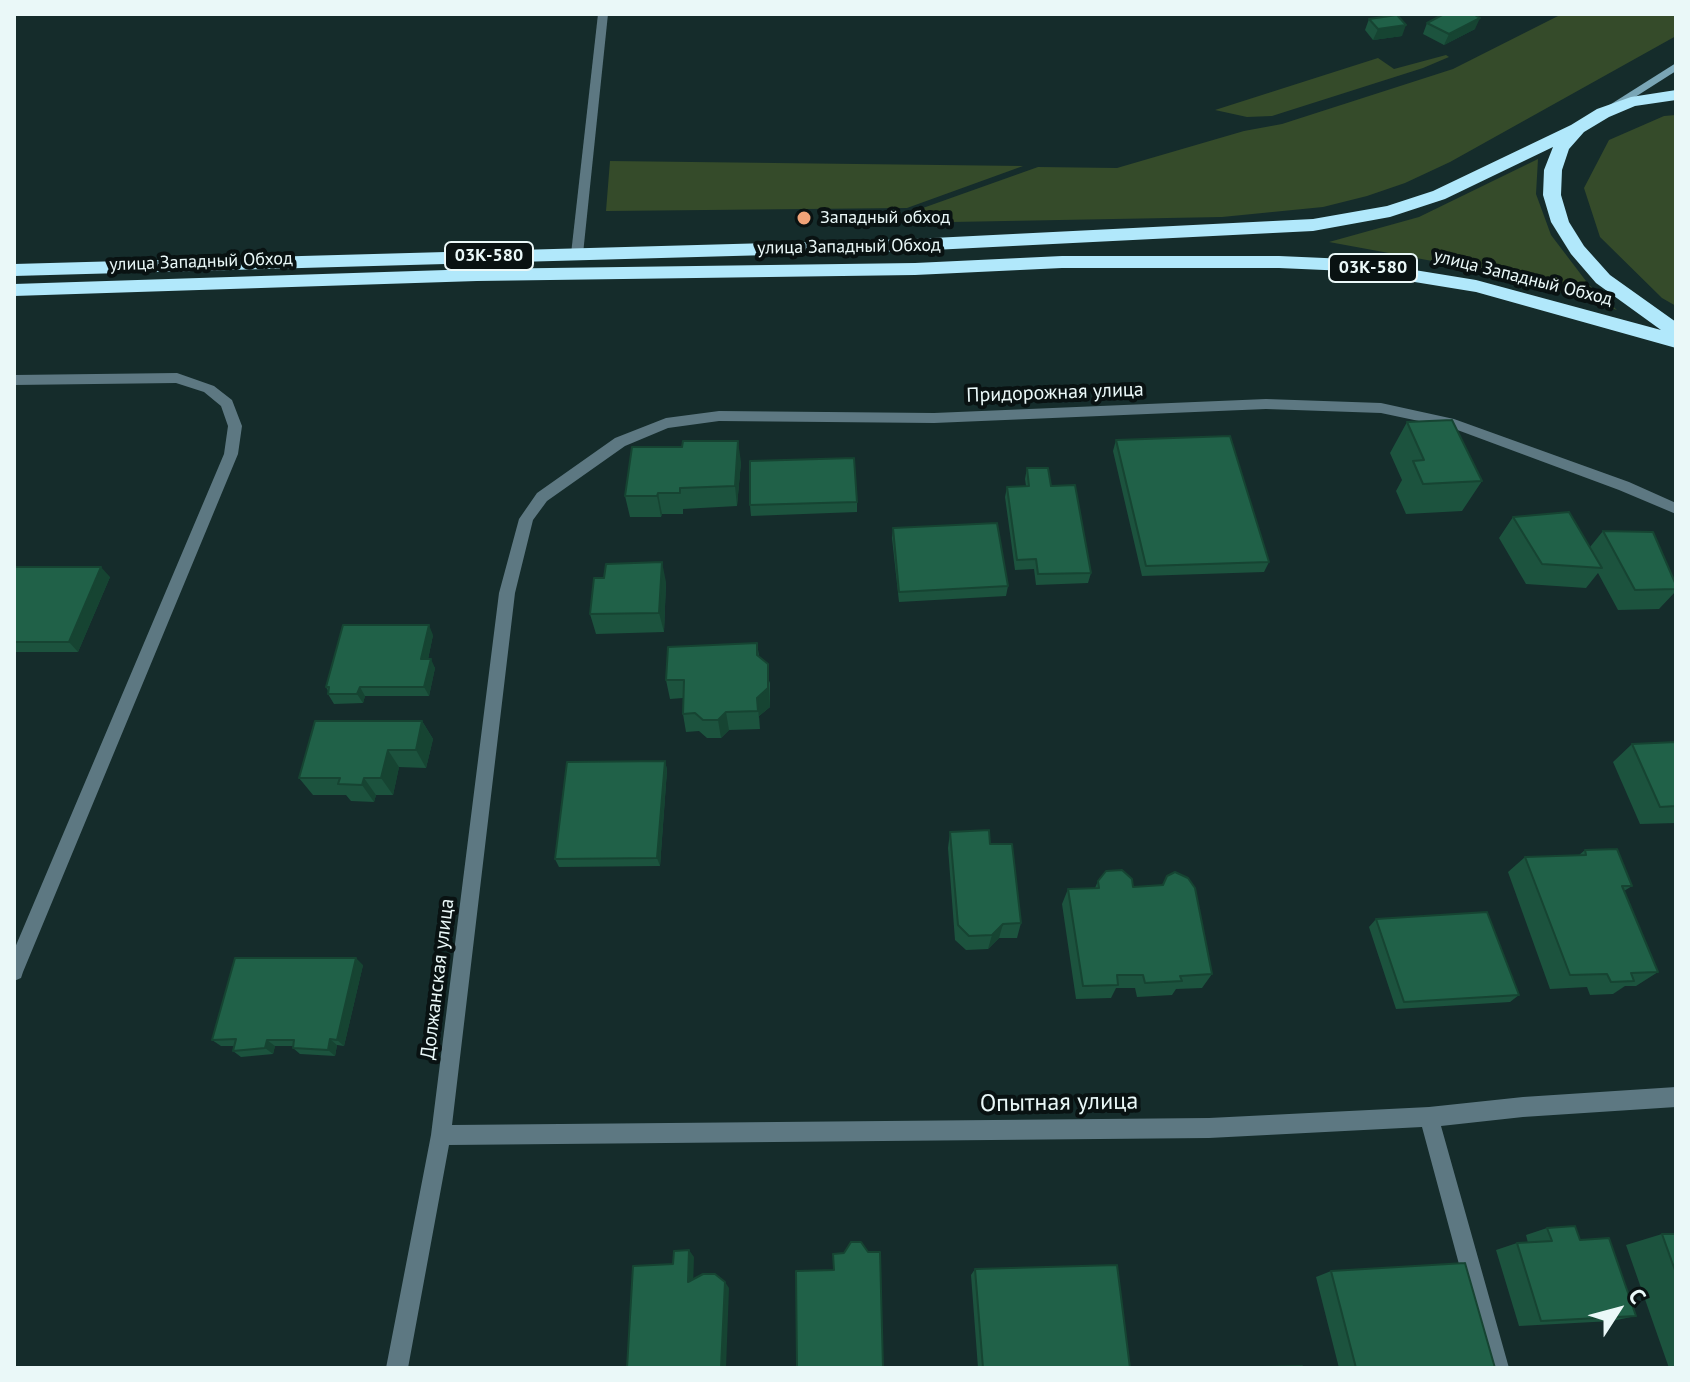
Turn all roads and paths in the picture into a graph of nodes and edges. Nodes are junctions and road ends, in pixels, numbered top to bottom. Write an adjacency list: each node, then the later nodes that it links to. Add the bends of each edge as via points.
1 (603, 14): 6 (street)
2 (1676, 66): 4 (street)
3 (1676, 95): 4 (highway, 03К-580)
4 (1603, 113): 5 (highway, улица Западный Обход / 03К-580)
5 (1577, 129): 6 (highway, улица Западный Обход / 03К-580, via 1439,195 1349,220 1199,233); 9 (highway, 03К-580, via 1561,148 1553,170 1552,195 1560,222 1603,279)
6 (577, 254): 7 (highway, улица Западный Обход / 03К-580)
7 (14, 270)
8 (14, 290): 10 (highway, улица Западный Обход / 03К-580, via 1062,262 1306,263 1476,286)
9 (1676, 331)
10 (1676, 341)
11 (14, 380): 14 (street, via 177,378 209,389 227,403 235,426 231,454)
12 (1676, 509): 13 (street, Придорожная улица, via 1454,424 1381,408 1266,404 934,418 719,416 666,423 620,442 542,497 526,519)
13 (507, 593): 17 (street, Должанская улица)
14 (14, 972)
15 (1676, 1097): 16 (street, Опытная улица)
16 (1429, 1117): 17 (street, Опытная улица, via 1209,1128); 19 (street)
17 (441, 1135): 18 (street, Должанская улица)
18 (397, 1368)
19 (1498, 1368)

